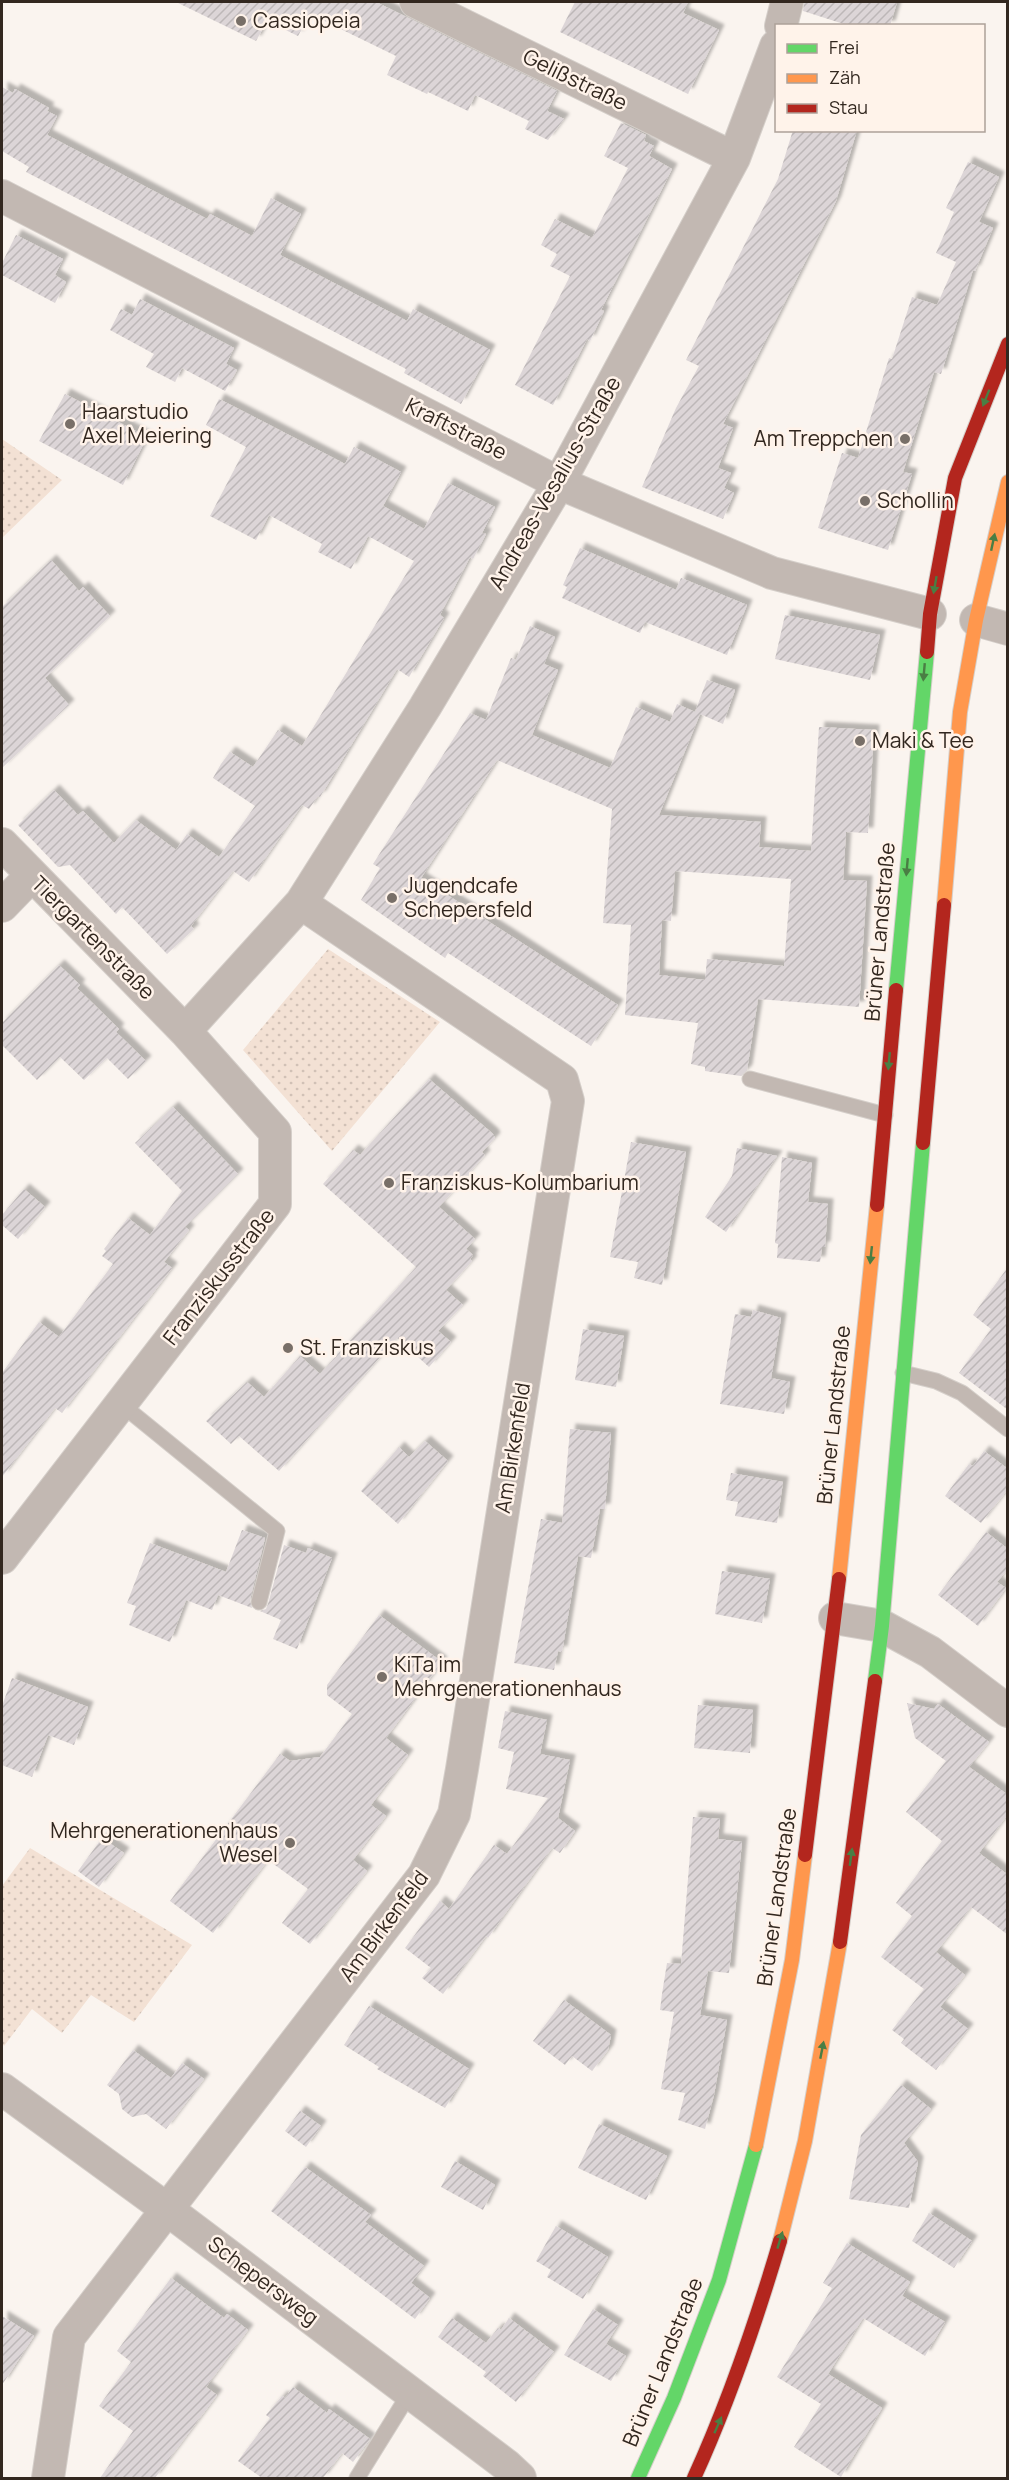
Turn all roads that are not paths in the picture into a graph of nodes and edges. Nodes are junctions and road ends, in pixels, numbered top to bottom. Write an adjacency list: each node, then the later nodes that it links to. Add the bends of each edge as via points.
1 (416, 2): 5 (street, Gelißstraße)
2 (787, 2): 3 (street)
3 (782, 24)
4 (775, 51): 5 (street, Andreas-Vesalius-Straße)
5 (734, 158): 9 (street, Andreas-Vesalius-Straße)
6 (2, 196): 9 (street, Kraftstraße)
7 (1008, 344): 10 (main road, Brüner Landstraße, one-way to 10, via 955,478)
8 (1008, 482): 11 (main road, one-way to 8)
9 (559, 483): 10 (street, Kraftstraße, via 772,573); 15 (street, Andreas-Vesalius-Straße)
10 (935, 615): 19 (main road, Brüner Landstraße, one-way to 19)
11 (970, 619): 12 (street); 20 (main road)
12 (1008, 629)
13 (2, 844): 14 (street, Tiergartenstraße)
14 (32, 875): 16 (street); 17 (street, Tiergartenstraße)
15 (301, 903): 17 (street); 29 (street, Am Birkenfeld, via 562,1080 568,1101 454,1814 424,1875)
16 (2, 906)
17 (185, 1031): 21 (street, Franziskusstraße, via 275,1132 275,1204)
18 (750, 1080): 19 (lane)
19 (885, 1115): 25 (main road, Brüner Landstraße, one-way to 25)
20 (903, 1373): 22 (lane, via 936,1381 962,1393); 26 (main road)
21 (121, 1404): 23 (street, Franziskusstraße); 24 (lane, via 277,1531)
22 (1008, 1429)
23 (2, 1558)
24 (259, 1602)
25 (835, 1618): 26 (street); 34 (main road, Brüner Landstraße, via 792,1960 759,2135 719,2280 674,2398)
26 (882, 1626): 27 (street, via 930,1652); 35 (main road, one-way to 26, via 722,2416 765,2292 803,2151 835,1979)
27 (1008, 1711)
28 (2, 2089): 29 (street, Schepersweg)
29 (168, 2210): 30 (street, Schepersweg); 31 (street, Am Birkenfeld, via 69,2337)
30 (411, 2391): 32 (lane); 33 (street, Schepersweg)
31 (48, 2478)
32 (357, 2478)
33 (520, 2478)
34 (638, 2478)
35 (694, 2478)

